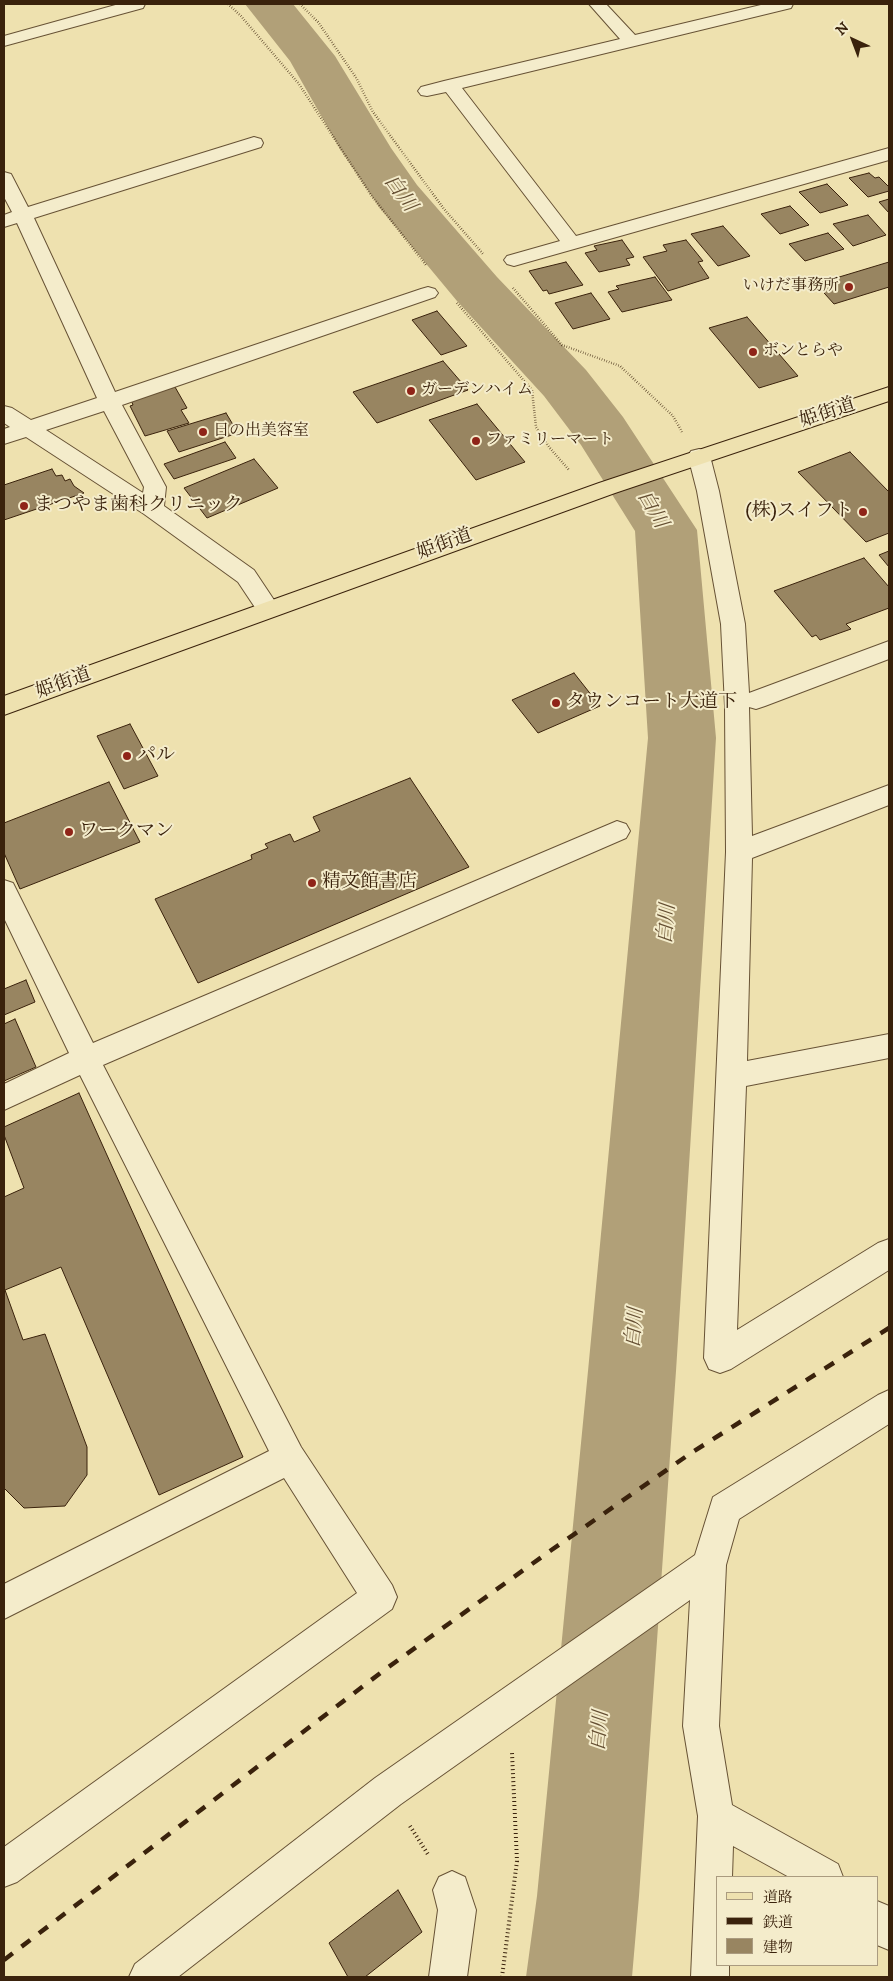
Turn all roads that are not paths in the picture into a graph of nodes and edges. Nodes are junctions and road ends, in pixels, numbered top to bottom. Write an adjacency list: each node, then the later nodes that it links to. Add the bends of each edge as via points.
1 (137, 4): 7 (street)
2 (597, 4): 6 (street)
3 (709, 4): 5 (street)
4 (785, 4): 5 (street)
5 (724, 19): 6 (street)
6 (631, 41): 8 (street)
7 (4, 42)
8 (450, 85): 9 (street); 14 (street)
9 (426, 91)
10 (254, 143): 13 (street)
11 (889, 154): 14 (street)
12 (4, 178): 13 (street)
13 (14, 218): 18 (street)
14 (572, 244): 15 (street)
15 (514, 260)
16 (428, 293): 18 (street)
17 (889, 394): 22 (main road, 姫街道)
18 (109, 401): 20 (street); 23 (street, via 155,487)
19 (4, 413): 20 (street)
20 (28, 429): 21 (street); 23 (street)
21 (4, 437)
22 (689, 460): 24 (main road, 姫街道); 30 (street, via 708,491 734,624)
23 (152, 508): 24 (street, via 246,576)
24 (268, 609): 27 (main road, 姫街道)
25 (889, 650): 26 (street)
26 (756, 700)
27 (4, 706)
28 (889, 795): 30 (street)
29 (617, 831): 33 (street)
30 (739, 852): 34 (street)
31 (4, 891): 33 (street)
32 (889, 1046): 34 (street)
33 (86, 1059): 35 (street); 38 (street)
34 (732, 1076): 36 (street, via 720,1358)
35 (4, 1097)
36 (889, 1254)
37 (889, 1406): 39 (street, via 725,1509)
38 (290, 1458): 40 (street); 42 (street, via 380,1597)
39 (696, 1575): 41 (street, via 701,1726); 47 (street, via 388,1792)
40 (4, 1602)
41 (716, 1816): 43 (street); 49 (street)
42 (4, 1869)
43 (823, 1876)
44 (452, 1890): 48 (street, via 457,1910)
45 (878, 1921): 46 (street)
46 (889, 1930)
47 (148, 1977)
48 (448, 1977)
49 (710, 1977)

